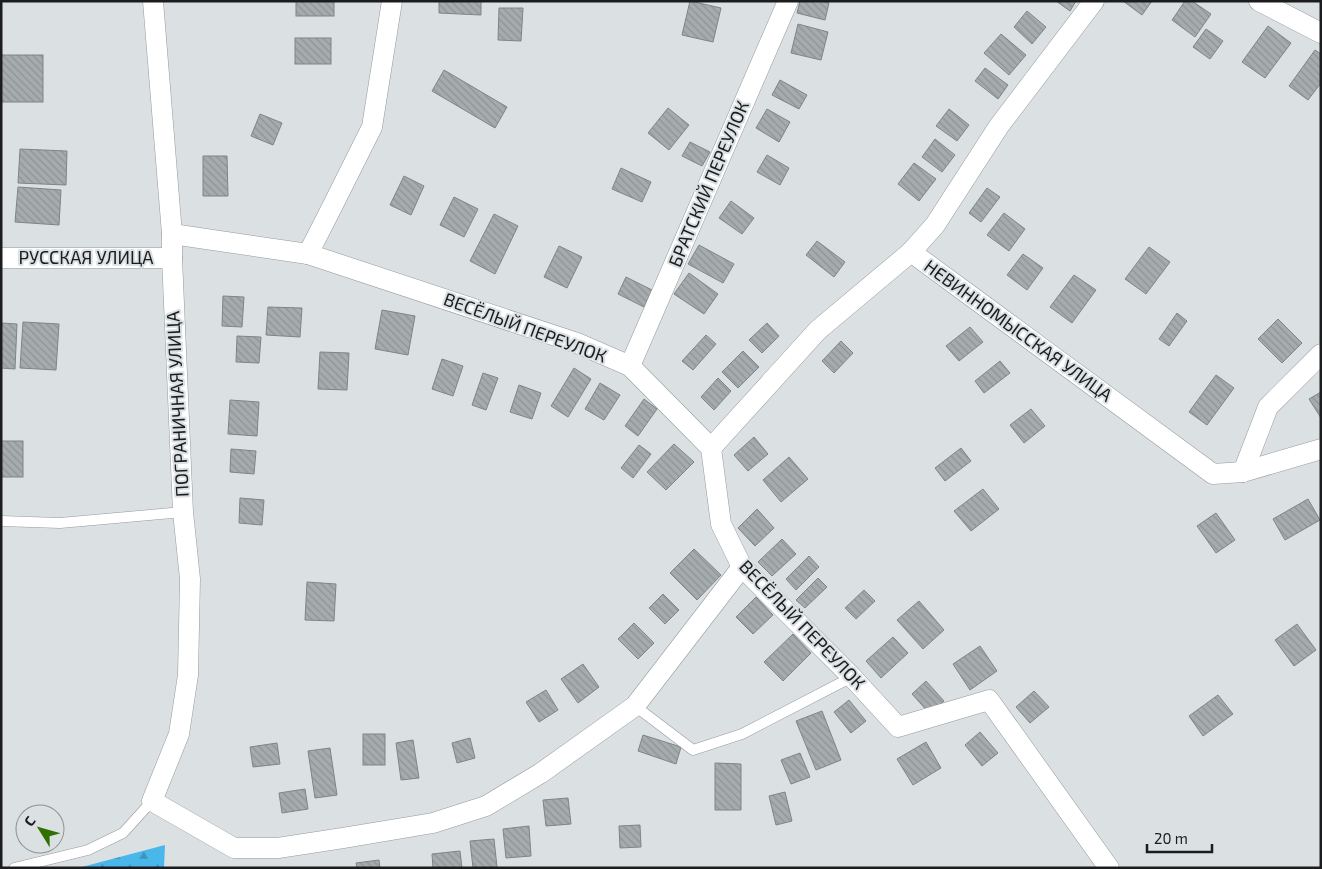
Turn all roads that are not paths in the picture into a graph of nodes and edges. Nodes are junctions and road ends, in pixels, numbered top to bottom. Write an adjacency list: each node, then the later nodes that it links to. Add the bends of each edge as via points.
1 (153, 1): 7 (street, ПОГРАНИЧНАЯ УЛИЦА)
2 (392, 1): 9 (street, via 372,127)
3 (788, 1): 13 (street, БРАТСКИЙ ПЕРЕУЛОК)
4 (1094, 1): 8 (street, via 999,126 935,225)
5 (1259, 1): 6 (street)
6 (1321, 33)
7 (172, 234): 9 (street, ВЕСЁЛЫЙ ПЕРЕУЛОК); 11 (street, ПОГРАНИЧНАЯ УЛИЦА)
8 (911, 252): 14 (street, НЕВИННОМЫССКАЯ УЛИЦА, via 818,330); 16 (street, НЕВИННОМЫССКАЯ УЛИЦА, via 1213,474)
9 (308, 254): 13 (street, ВЕСЁЛЫЙ ПЕРЕУЛОК, via 577,343)
10 (1, 258): 11 (street, РУССКАЯ УЛИЦА)
11 (172, 258): 17 (street, ПОГРАНИЧНАЯ УЛИЦА)
12 (1321, 354): 16 (street, via 1268,407)
13 (630, 366): 14 (street, ВЕСЁЛЫЙ ПЕРЕУЛОК)
14 (711, 448): 19 (street, ВЕСЁЛЫЙ ПЕРЕУЛОК, via 721,524)
15 (1321, 449): 16 (street, НЕВИННОМЫССКАЯ УЛИЦА)
16 (1243, 472)
17 (183, 512): 18 (lane, via 60,523); 22 (street, ПОГРАНИЧНАЯ УЛИЦА, via 190,579 188,675 179,734)
18 (1, 521)
19 (742, 567): 20 (street, ВЕСЁЛЫЙ ПЕРЕУЛОК); 21 (street)
20 (852, 677): 21 (lane, via 742,734 693,750); 24 (street, ВЕСЁЛЫЙ ПЕРЕУЛОК, via 898,728 989,700)
21 (635, 706): 22 (street, via 541,773 486,806 433,823 278,848 234,848)
22 (152, 801): 23 (lane, via 123,833 88,850)
23 (14, 868)
24 (1109, 868)

